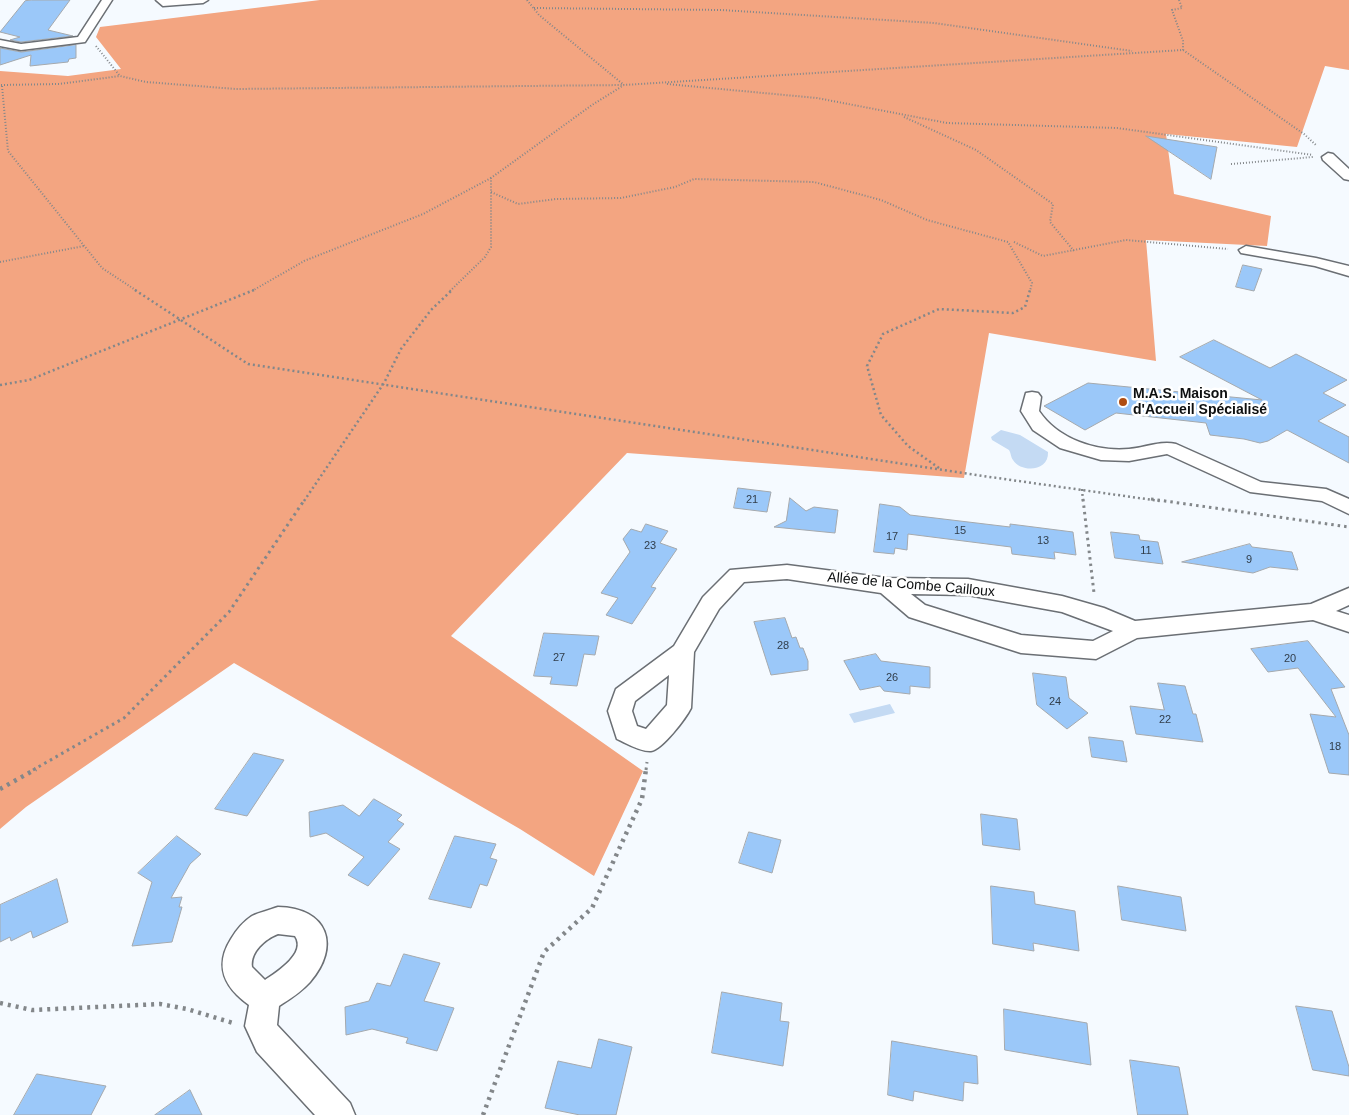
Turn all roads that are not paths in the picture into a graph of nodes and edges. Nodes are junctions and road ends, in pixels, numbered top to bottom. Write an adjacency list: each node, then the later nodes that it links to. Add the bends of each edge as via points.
1 (107, 0): 4 (street, via 81,40 64,42 62,48 39,51)
2 (162, 0): 3 (street, via 166,3)
3 (203, 0)
4 (0, 43)
5 (1349, 161): 6 (street, via 1331,159)
6 (1349, 176)
7 (1246, 250): 8 (street)
8 (1349, 271)
9 (1032, 397): 10 (street, via 1030,411 1040,426 1068,444 1101,454 1129,455 1169,448 1257,488 1326,494)
10 (1349, 507)
11 (887, 586): 15 (street, Allée de la Combe Cailloux, via 968,587 1062,604); 15 (street, via 917,611 1021,644 1096,650); 16 (street, Allée de la Combe Cailloux, via 787,572 738,575 710,603)
12 (1349, 596): 13 (street, Allée de la Combe Cailloux)
13 (1314, 612): 14 (street); 15 (street, Allée de la Combe Cailloux)
14 (1349, 624)
15 (1133, 630)
16 (682, 652): 16 (street, Allée de la Combe Cailloux, via 679,708 650,742 626,732 620,712 625,696)
17 (263, 1012): 18 (street, via 268,1041)
18 (338, 1115)

